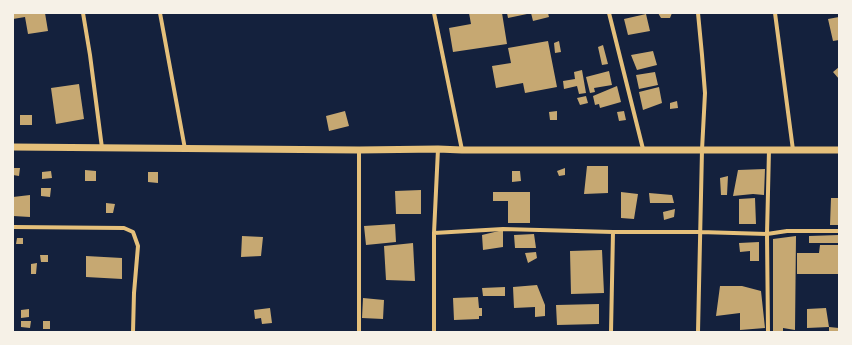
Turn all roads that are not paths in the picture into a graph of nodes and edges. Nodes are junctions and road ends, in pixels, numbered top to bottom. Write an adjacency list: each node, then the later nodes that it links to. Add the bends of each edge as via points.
1 (83, 13): 8 (street)
2 (160, 13): 9 (street)
3 (434, 13): 13 (street)
4 (609, 13): 11 (street)
5 (698, 13): 14 (street, via 705,93)
6 (775, 13): 16 (street)
7 (13, 147): 8 (street)
8 (102, 148): 9 (street)
9 (185, 149): 12 (street)
10 (438, 149): 12 (street); 13 (street); 22 (street)
11 (643, 149): 13 (street); 14 (street)
12 (359, 150): 25 (street)
13 (462, 150)
14 (702, 150): 15 (street); 20 (street)
15 (769, 150): 16 (street); 23 (street)
16 (793, 150): 17 (street)
17 (839, 150)
18 (13, 227): 24 (street, via 124,228 133,232 138,246)
19 (612, 232): 20 (street); 22 (street, via 503,229); 27 (street)
20 (700, 232): 23 (street); 28 (street)
21 (839, 232): 23 (street, via 787,231)
22 (434, 233): 26 (street)
23 (767, 234): 29 (street)
24 (133, 332)
25 (359, 332)
26 (434, 332)
27 (611, 332)
28 (698, 332)
29 (768, 332)

